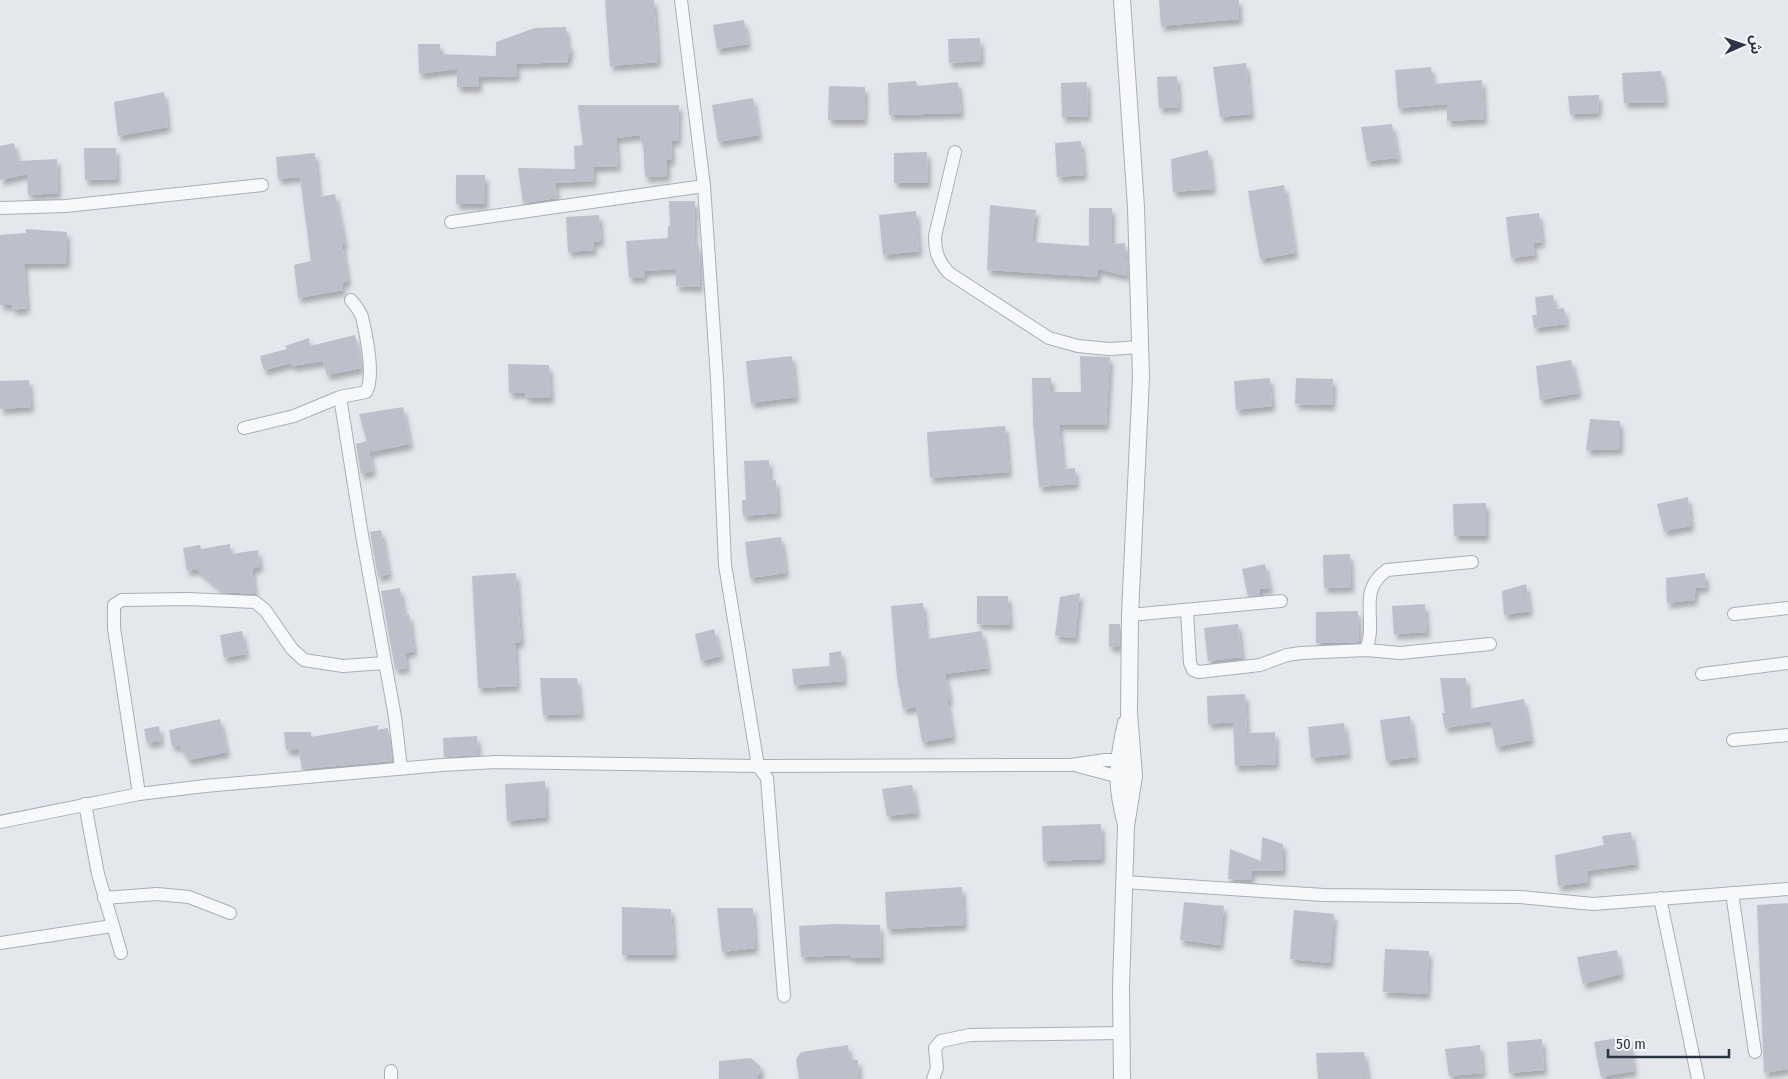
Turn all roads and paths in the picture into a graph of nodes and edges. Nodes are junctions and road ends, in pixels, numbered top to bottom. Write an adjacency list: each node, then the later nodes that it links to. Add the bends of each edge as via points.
1 (680, 0): 5 (street)
2 (1122, 0): 9 (street, via 1136,207)
3 (955, 152): 9 (street, via 935,236 939,262 949,273 1049,338 1078,346 1109,349)
4 (262, 185): 6 (street, via 66,206)
5 (704, 186): 7 (street); 27 (street, via 725,565)
6 (0, 208)
7 (451, 222)
8 (351, 300): 10 (street, via 362,314 370,366 369,386 366,392)
9 (1141, 347): 17 (street)
10 (340, 397): 11 (street, via 294,416); 20 (street)
11 (244, 428)
12 (1472, 562): 19 (street, via 1387,570 1377,577 1371,590)
13 (1282, 601): 15 (street)
14 (1788, 608): 16 (street)
15 (1188, 611): 17 (street); 19 (street, via 1190,663 1193,670 1199,672 1260,665 1287,655)
16 (1734, 614)
17 (1130, 615): 26 (street)
18 (1490, 644): 19 (street, via 1400,653)
19 (1366, 650)
20 (384, 663): 28 (street); 30 (street, via 351,666 304,660 255,602 122,600 114,605 114,628)
21 (1788, 663): 22 (street)
22 (1702, 674)
23 (1788, 735): 24 (street)
24 (1733, 740)
25 (1071, 765): 26 (street); 27 (street); 29 (street)
26 (1129, 765): 29 (street); 33 (street)
27 (758, 766): 28 (street, via 497,762); 43 (street, via 766,778)
28 (401, 768): 30 (street)
29 (1117, 776): 33 (street)
30 (139, 794): 31 (street)
31 (85, 804): 32 (street); 37 (street)
32 (0, 822)
33 (1126, 826): 34 (street)
34 (1124, 882): 38 (street, via 1324,895 1520,897 1593,904); 44 (street)
35 (1788, 890): 36 (street)
36 (1732, 894): 38 (street); 45 (street)
37 (104, 898): 39 (street, via 157,894 189,897); 40 (street)
38 (1660, 898): 48 (street)
39 (230, 913)
40 (112, 926): 41 (street); 42 (street)
41 (0, 943)
42 (121, 953)
43 (784, 996)
44 (1121, 1033): 46 (street, via 949,1038 941,1040 935,1048 937,1068); 47 (street)
45 (1755, 1052)
46 (934, 1079)
47 (1122, 1079)
48 (1698, 1079)

